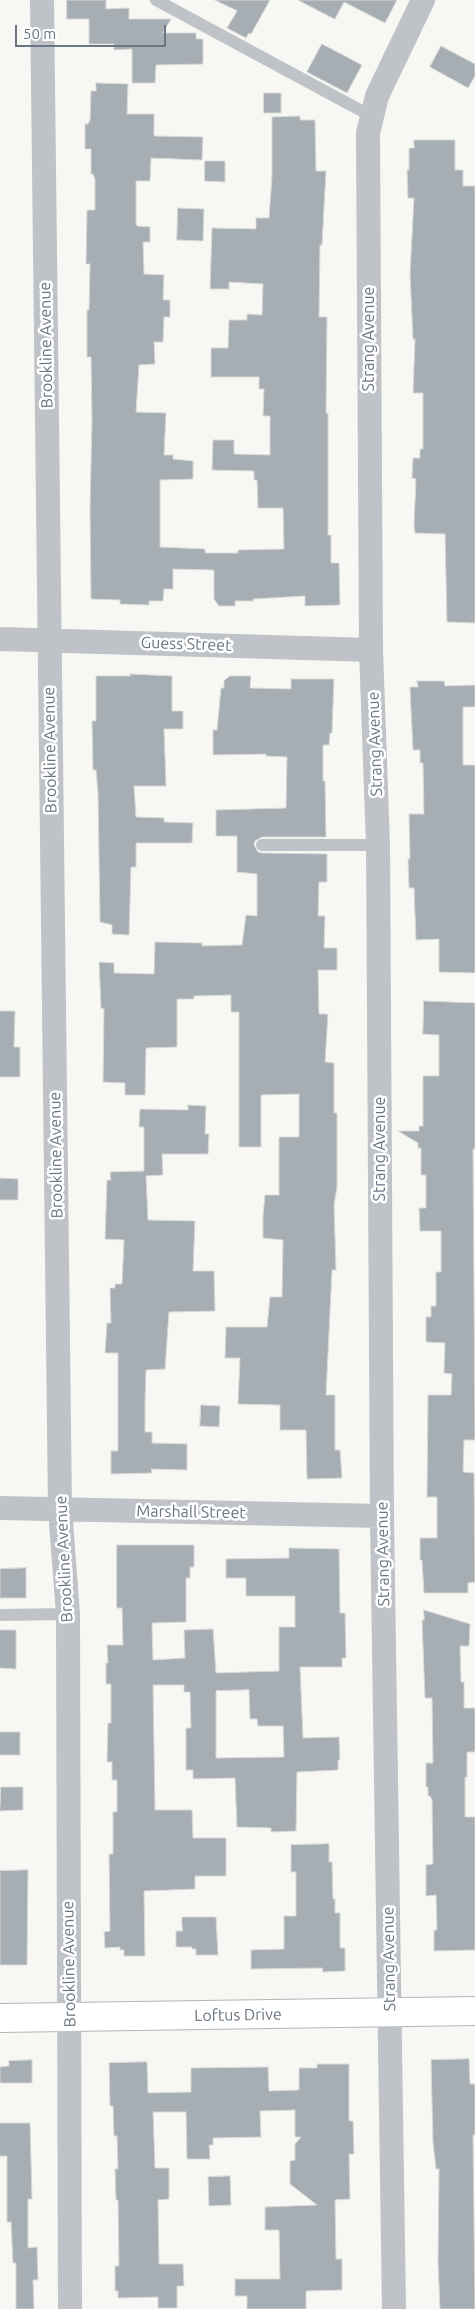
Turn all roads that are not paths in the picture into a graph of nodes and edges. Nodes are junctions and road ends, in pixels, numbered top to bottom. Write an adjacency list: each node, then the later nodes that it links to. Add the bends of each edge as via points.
1 (42, 0): 6 (street, Brookline Avenue)
2 (156, 0): 4 (lane)
3 (423, 0): 4 (street, Strang Avenue, via 377,96)
4 (371, 116): 7 (street, Strang Avenue, via 368,142)
5 (0, 639): 6 (street, Guess Street)
6 (49, 640): 7 (street, Guess Street); 11 (street, Brookline Avenue)
7 (371, 650): 9 (street, Strang Avenue)
8 (262, 845): 9 (lane)
9 (378, 845): 12 (street, Strang Avenue)
10 (0, 1508): 11 (street, Marshall Street)
11 (60, 1509): 12 (street, Marshall Street); 13 (street, Brookline Avenue)
12 (382, 1516): 16 (street, Strang Avenue)
13 (68, 1614): 14 (lane); 17 (street, Brookline Avenue)
14 (0, 1615)
15 (475, 2011): 16 (main road, Loftus Drive)
16 (390, 2013): 17 (main road, Loftus Drive); 20 (street, Strang Avenue)
17 (69, 2017): 18 (main road, Loftus Drive); 19 (street, Brookline Avenue)
18 (0, 2018)
19 (70, 2309)
20 (394, 2309)

